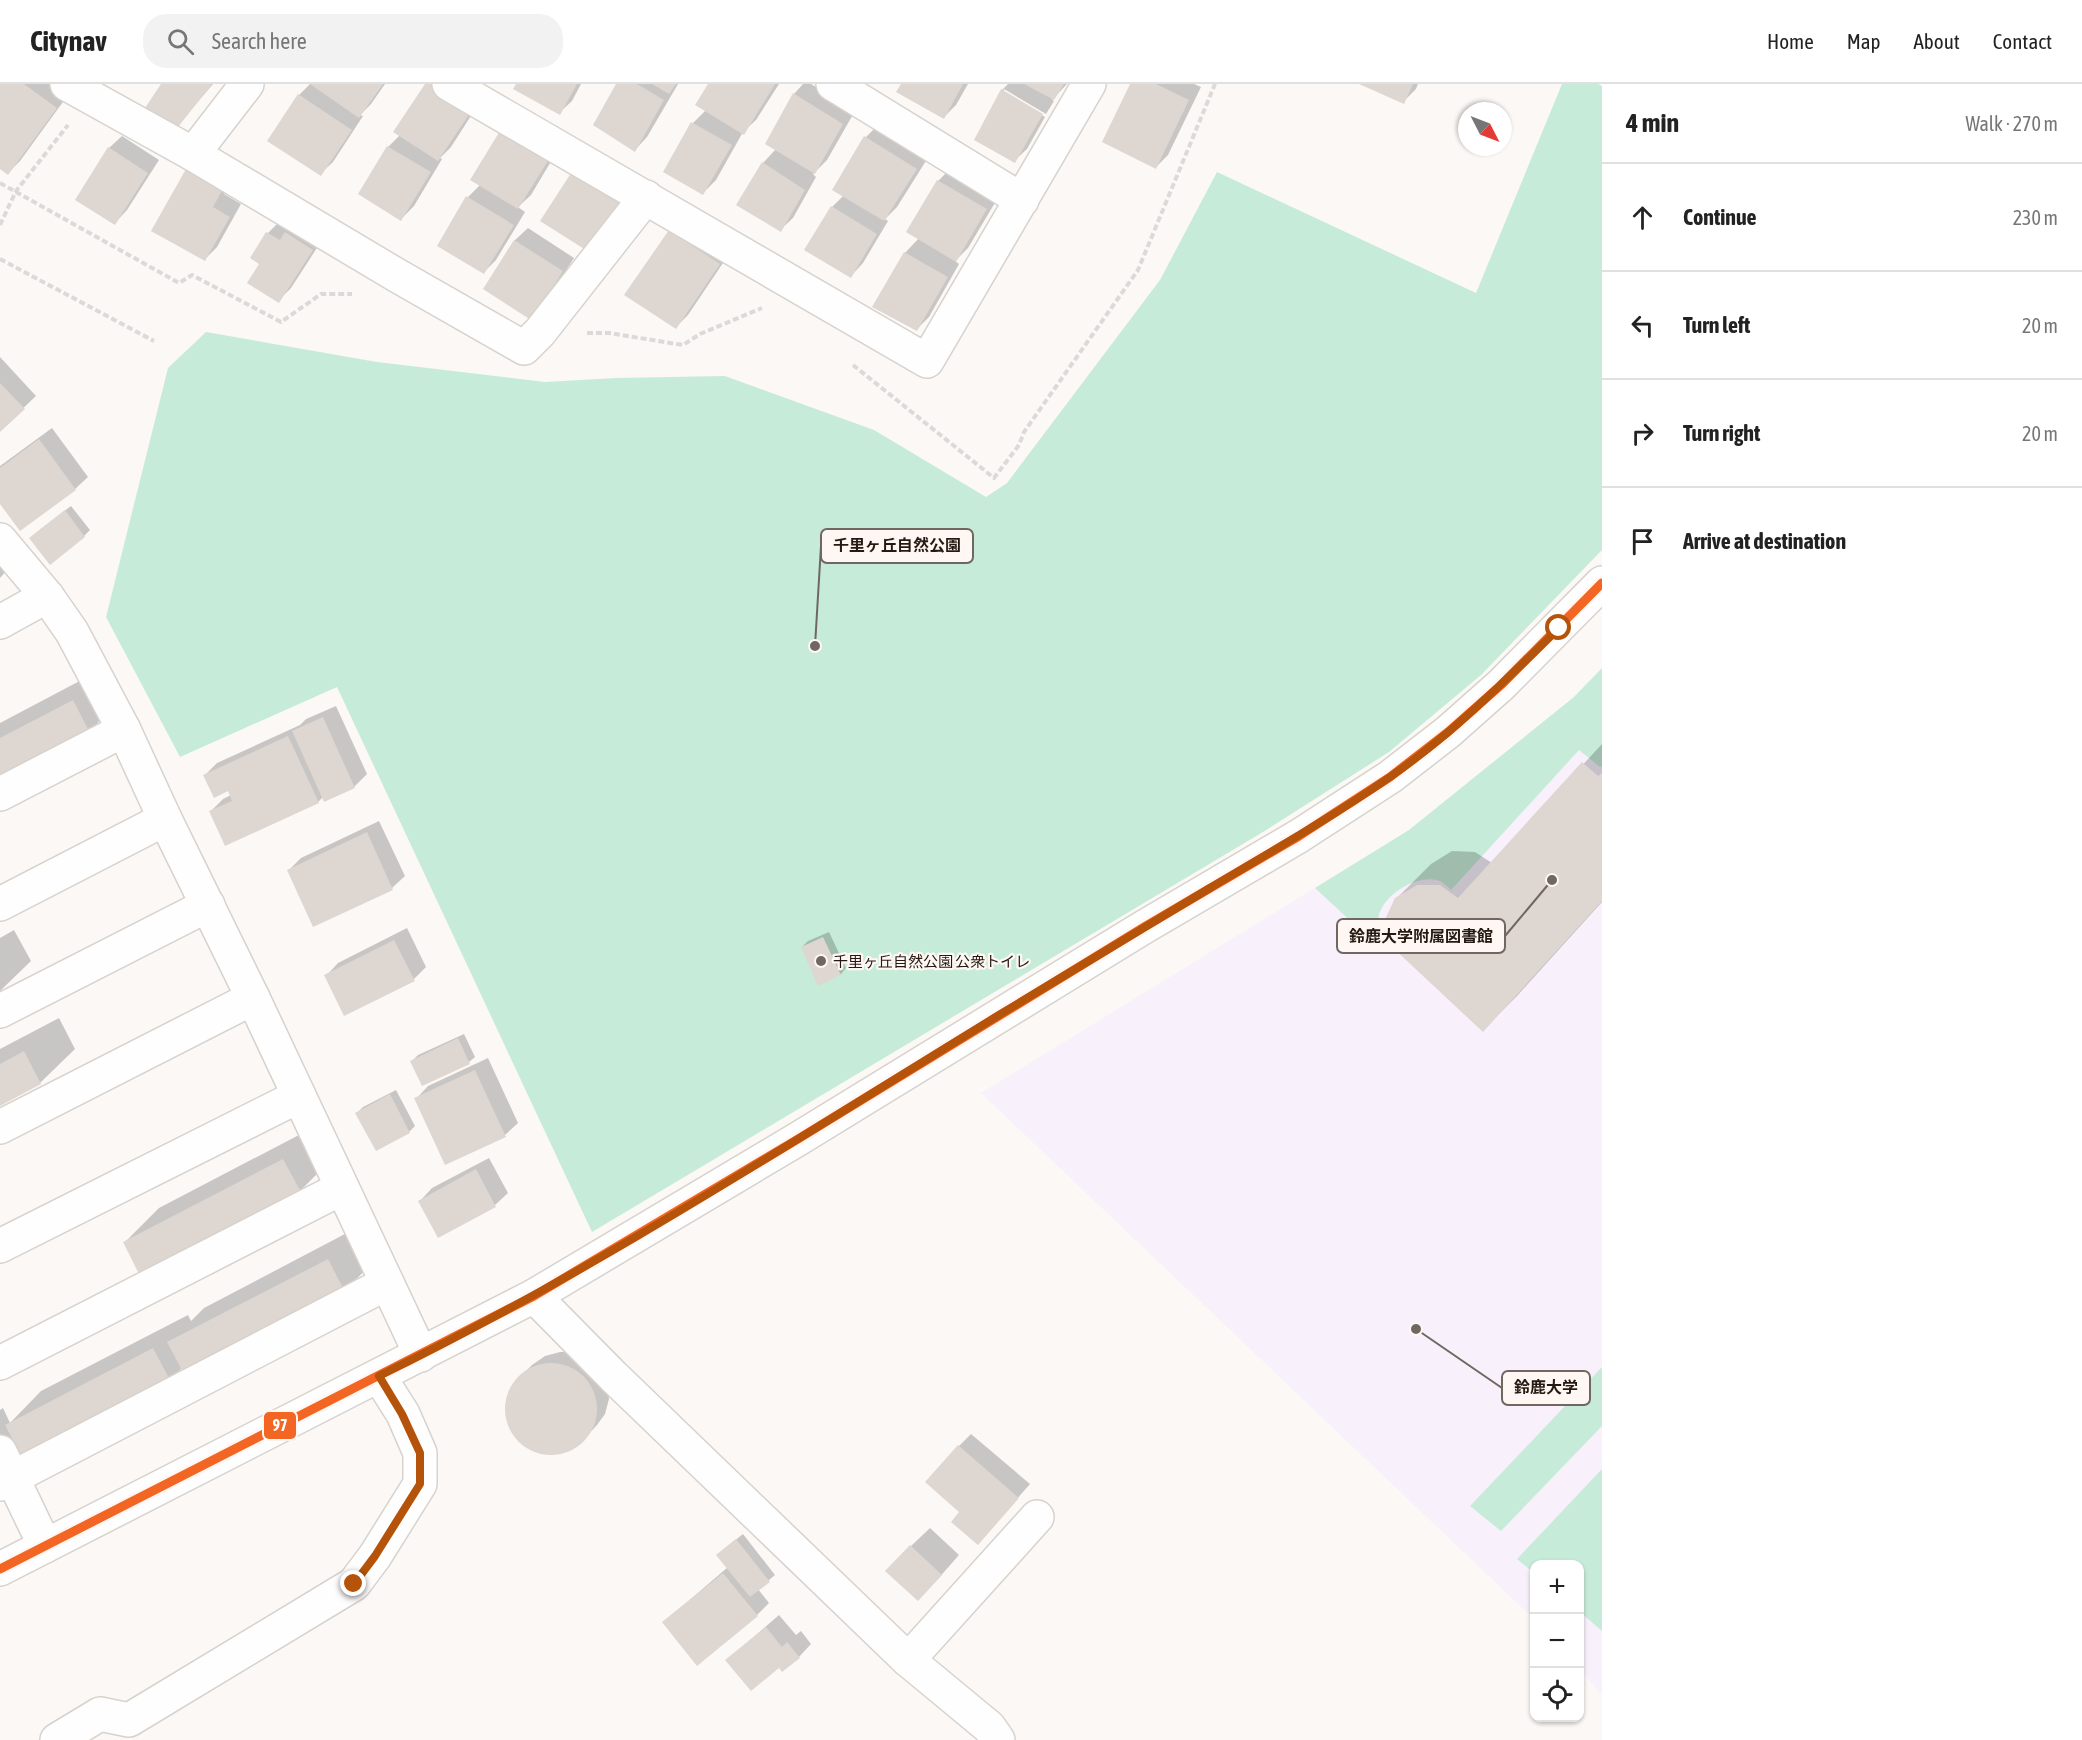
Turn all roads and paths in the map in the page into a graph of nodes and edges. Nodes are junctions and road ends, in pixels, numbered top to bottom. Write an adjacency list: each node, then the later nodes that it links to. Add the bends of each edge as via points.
1 (247, 84): 7 (street)
2 (449, 84): 10 (street)
3 (833, 84): 11 (street)
4 (1089, 84): 11 (street)
5 (1215, 84): 18 (path, via 1138,270 994,478)
6 (79, 90): 7 (street); 9 (path)
7 (193, 154): 14 (street)
8 (0, 183): 9 (path)
9 (16, 191): 12 (path); 14 (path, via 179,283 192,275 281,322 321,294 384,294)
10 (646, 197): 15 (street); 16 (street)
11 (1022, 200): 15 (street, via 927,361)
12 (0, 225)
13 (0, 259): 17 (path)
14 (398, 276): 16 (street, via 524,348)
15 (804, 291): 16 (path, via 700,334 683,345 609,333)
16 (540, 332)
17 (154, 341)
18 (848, 361)
19 (0, 540): 21 (street)
20 (1602, 583): 35 (street, via 1501,685 1390,777 1299,836)
21 (47, 596): 22 (street); 23 (street, via 72,632)
22 (0, 622)
23 (124, 730): 24 (street); 25 (street)
24 (0, 794)
25 (165, 819): 26 (street); 27 (street)
26 (0, 904)
27 (208, 904): 28 (street); 29 (street)
28 (253, 998): 30 (street); 31 (street)
29 (0, 1011)
30 (299, 1096): 32 (street); 33 (street)
31 (0, 1127)
32 (342, 1188): 34 (street); 37 (street)
33 (0, 1246)
34 (387, 1283): 36 (street); 39 (street)
35 (534, 1296): 36 (street); 43 (street)
36 (421, 1356): 38 (street)
37 (0, 1363)
38 (379, 1376): 41 (street); 44 (street, via 420,1453 420,1484 354,1584 129,1720 100,1714)
39 (4, 1471): 41 (street)
40 (1037, 1517): 43 (street)
41 (45, 1546): 42 (street)
42 (0, 1569)
43 (908, 1660): 45 (street, via 990,1727)
44 (57, 1740)
45 (998, 1740)

